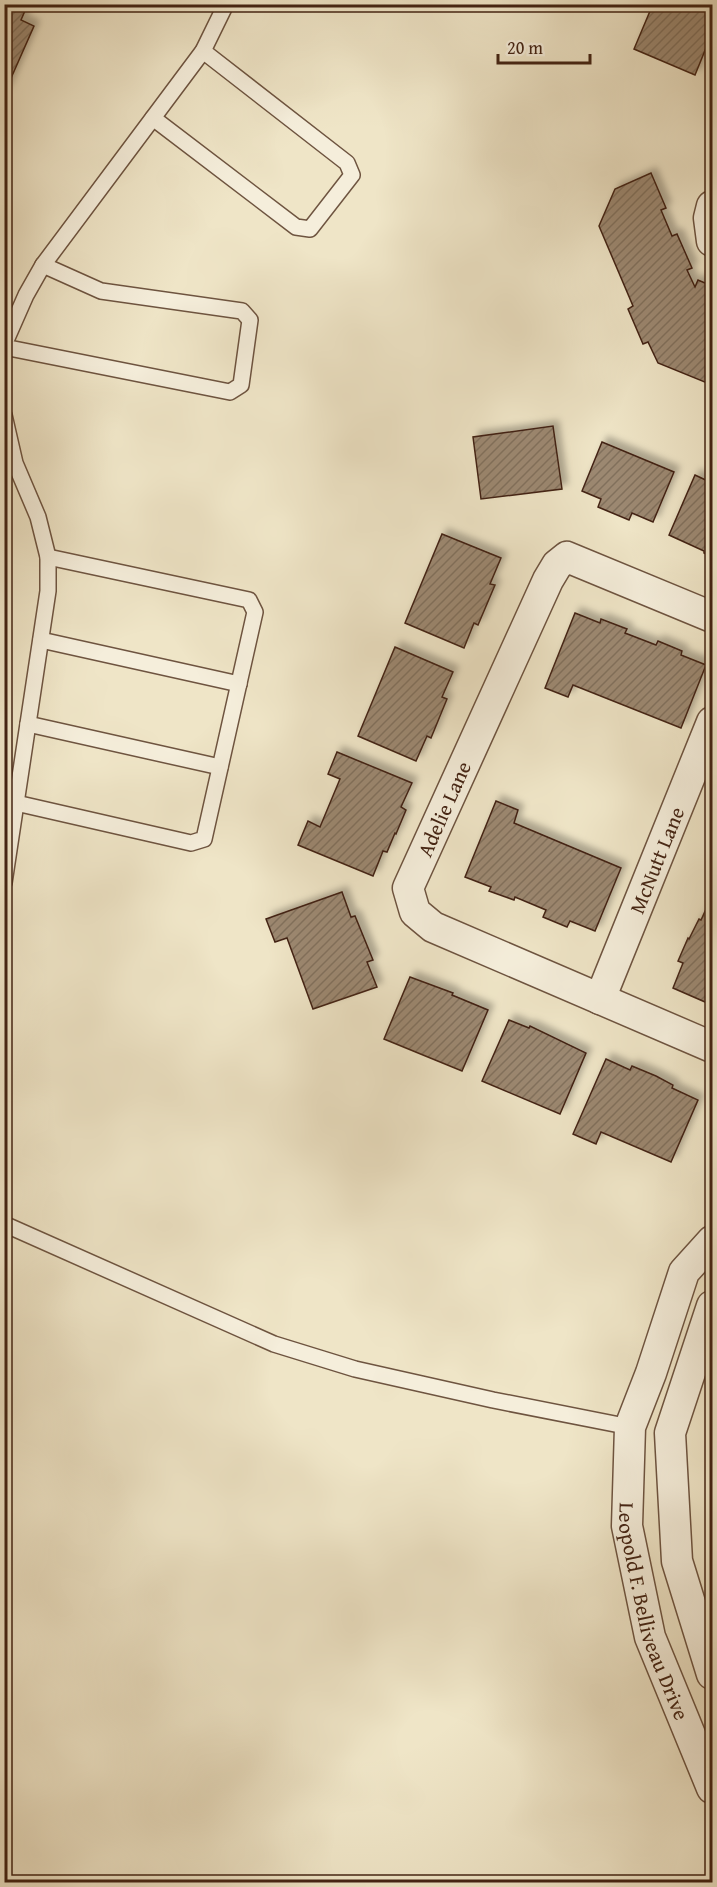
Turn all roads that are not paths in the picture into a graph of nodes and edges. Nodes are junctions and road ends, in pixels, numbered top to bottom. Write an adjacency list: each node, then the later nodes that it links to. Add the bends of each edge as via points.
1 (226, 4): 2 (lane)
2 (203, 51): 3 (lane); 3 (lane, via 347,163 352,175 310,229 296,228)
3 (153, 118): 6 (lane)
4 (712, 206): 5 (street)
5 (712, 241)
6 (43, 265): 7 (lane); 7 (lane, via 101,291 242,311 249,320 241,385 230,392)
7 (4, 346)
8 (4, 415): 9 (lane, via 15,463 38,517)
9 (48, 557): 11 (lane); 12 (lane, via 249,600 255,612)
10 (712, 617): 18 (street, Adelie Lane, via 567,557 557,565 408,888 415,912 433,927)
11 (41, 640): 12 (lane); 14 (lane)
12 (239, 684): 15 (lane)
13 (712, 722): 18 (street, McNutt Lane)
14 (28, 724): 15 (lane); 16 (lane)
15 (220, 767): 16 (lane, via 204,839 191,843)
16 (16, 802): 17 (lane)
17 (4, 883)
18 (600, 999): 19 (street, Adelie Lane)
19 (712, 1047)
20 (4, 1224): 23 (lane, via 284,1347 355,1369)
21 (712, 1242): 23 (street, Leopold F. Belliveau Drive, via 684,1272)
22 (712, 1306): 24 (street, Leopold F. Belliveau Drive)
23 (630, 1427): 24 (street); 26 (street, Leopold F. Belliveau Drive, via 627,1526 650,1636)
24 (670, 1433): 25 (street, Leopold F. Belliveau Drive, via 677,1561)
25 (712, 1674)
26 (712, 1788)

